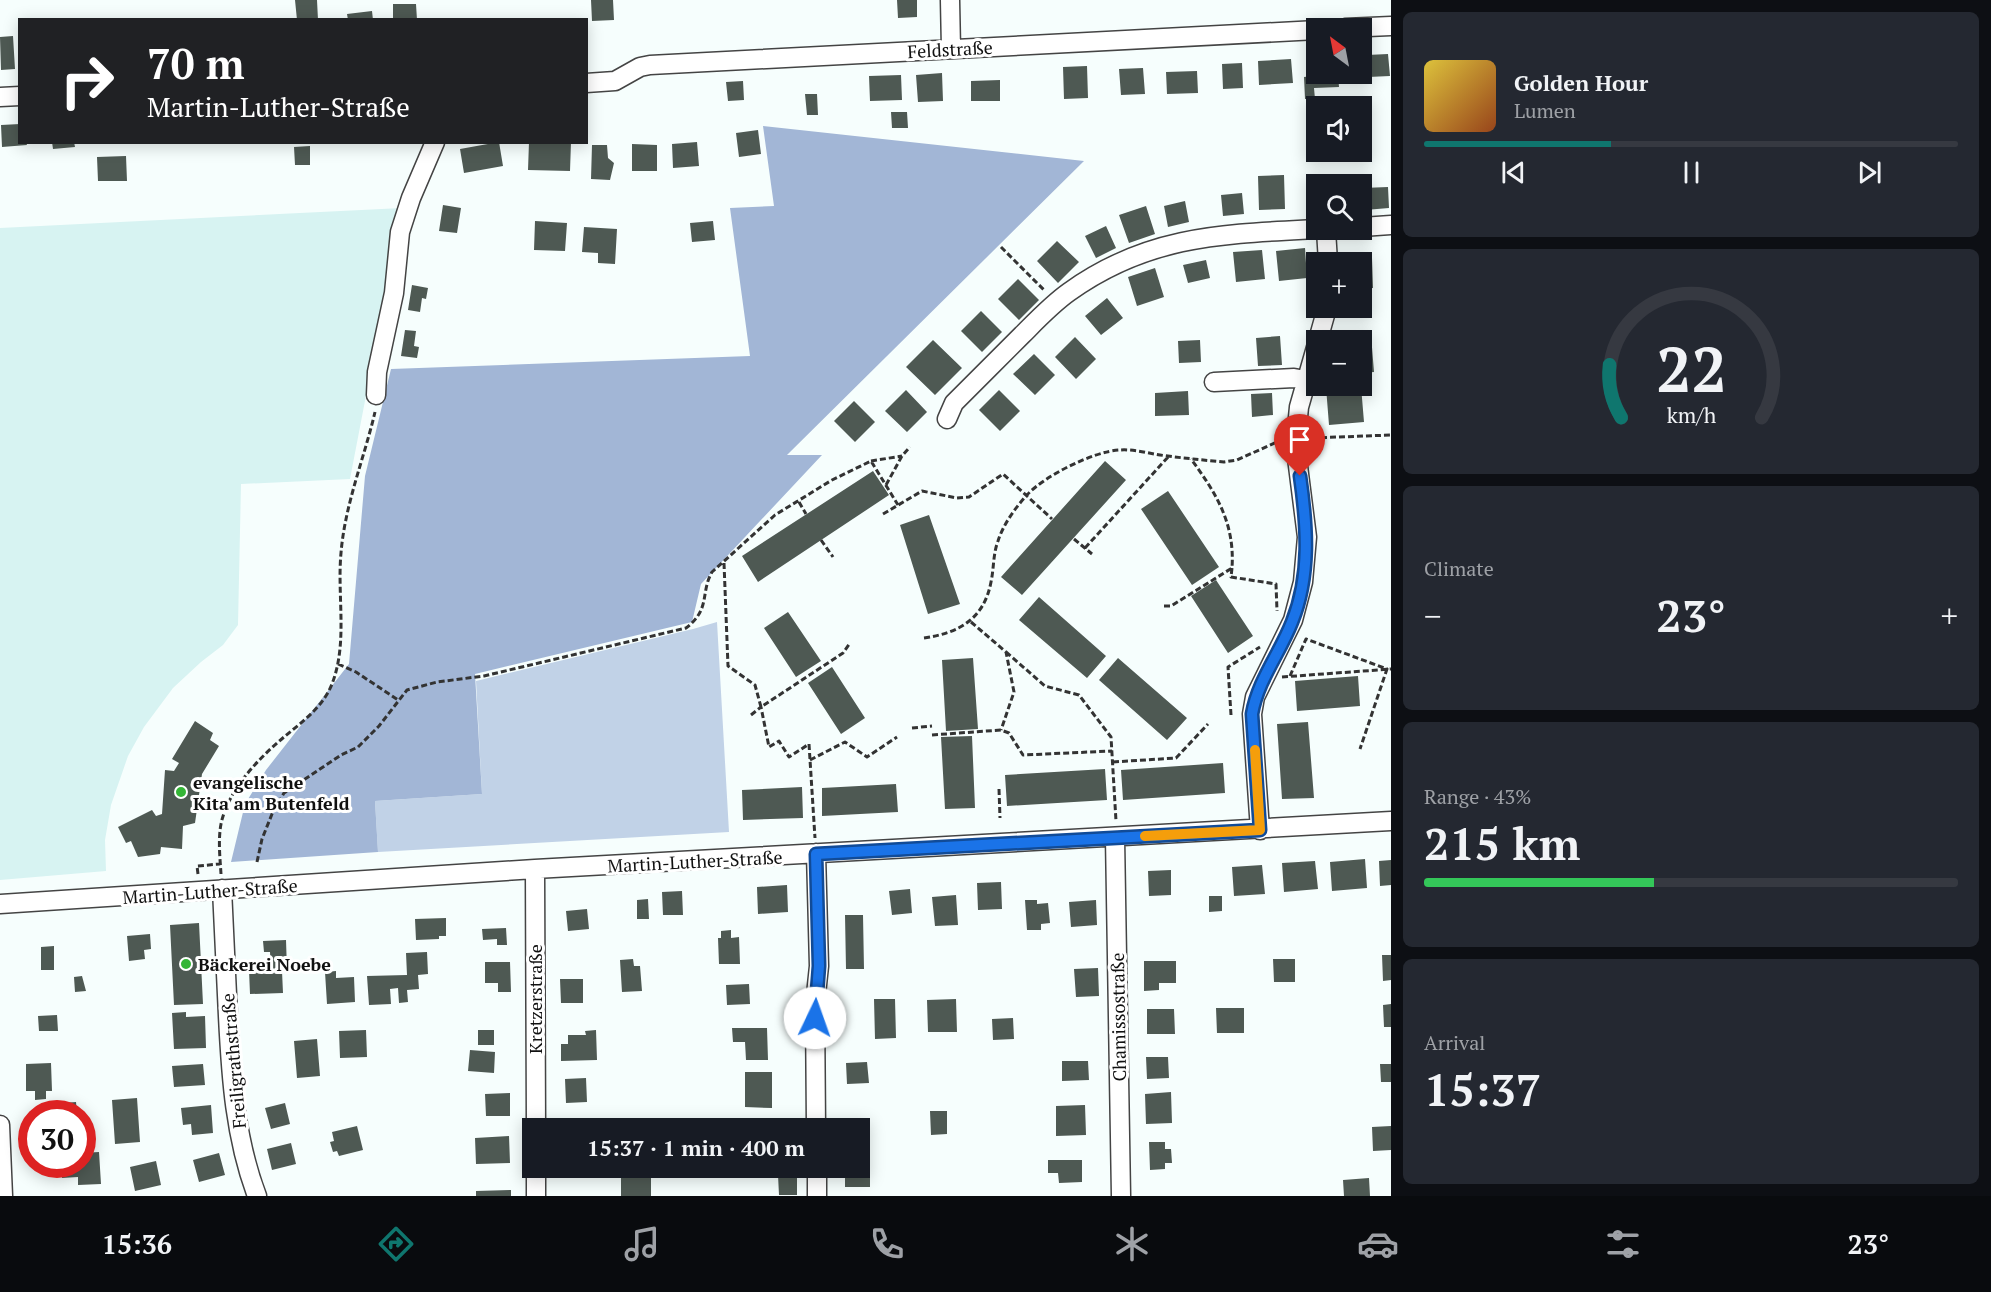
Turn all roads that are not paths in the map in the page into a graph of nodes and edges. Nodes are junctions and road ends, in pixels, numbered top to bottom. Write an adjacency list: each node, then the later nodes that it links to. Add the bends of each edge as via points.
1 (950, 0): 5 (street)
2 (1391, 26): 3 (street)
3 (1372, 27)
4 (1306, 31): 5 (street, Feldstraße)
5 (951, 49): 6 (street, Feldstraße, via 650,65 615,81)
6 (588, 82)
7 (18, 96): 8 (street)
8 (0, 97)
9 (434, 144): 16 (street, via 400,232)
10 (1391, 225): 11 (street)
11 (1372, 226)
12 (1306, 231): 17 (street, via 1178,242 1145,251 1096,275 1056,302 954,403)
13 (1306, 377): 14 (street)
14 (1305, 380): 15 (street); 19 (street, via 1296,438 1307,537 1303,582 1293,620 1255,697 1252,714)
15 (1214, 382)
16 (376, 395)
17 (947, 419)
18 (1391, 821): 19 (street, Martin-Luther-Straße)
19 (1260, 830): 20 (street, Martin-Luther-Straße)
20 (1116, 837): 21 (street, Martin-Luther-Straße); 34 (street, Chamissostraße)
21 (816, 854): 22 (street, Martin-Luther-Straße); 26 (street, via 819,966 815,1004)
22 (535, 869): 23 (street, Martin-Luther-Straße); 25 (street, Kretzerstraße)
23 (222, 889): 24 (street, Martin-Luther-Straße); 31 (street, Freiligrathstraße, via 234,1094 238,1126)
24 (0, 904)
25 (536, 1118)
26 (816, 1118)
27 (0, 1125): 30 (street)
28 (536, 1178): 32 (street)
29 (817, 1178): 33 (street)
30 (3, 1196)
31 (257, 1196)
32 (536, 1196)
33 (817, 1196)
34 (1121, 1196)

